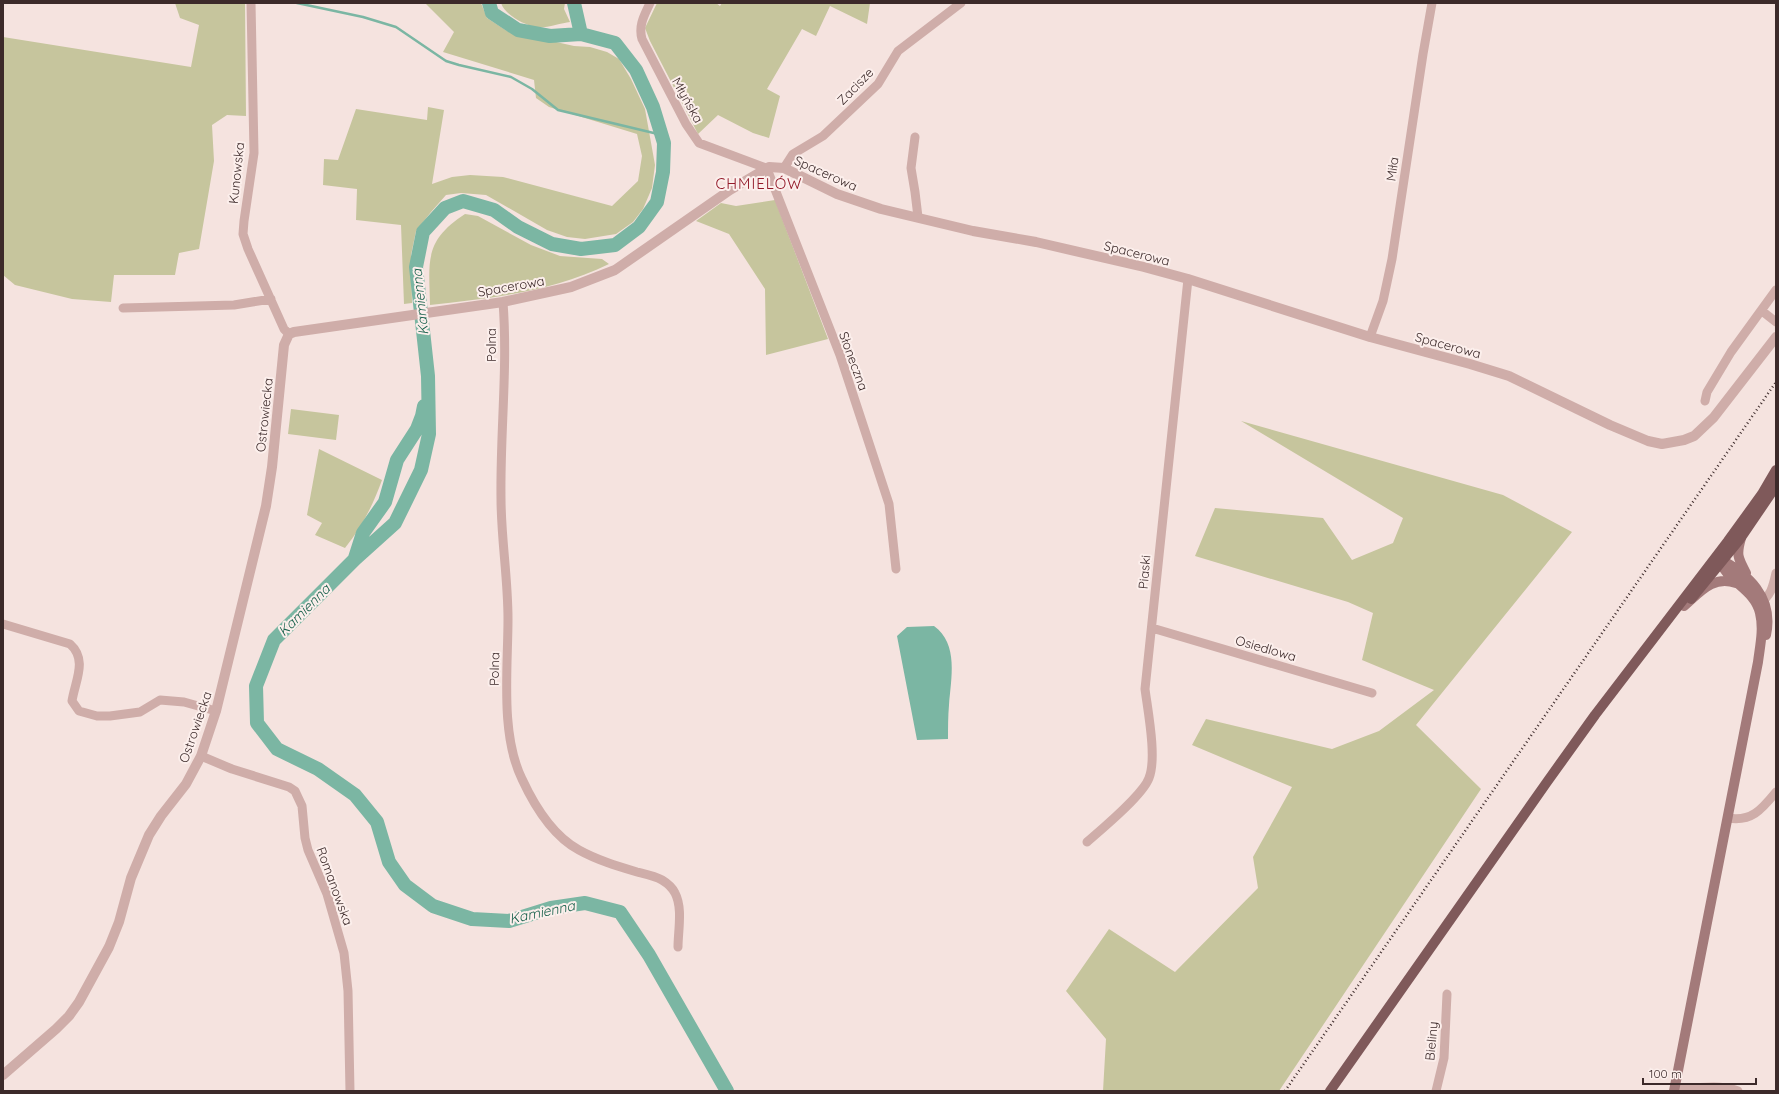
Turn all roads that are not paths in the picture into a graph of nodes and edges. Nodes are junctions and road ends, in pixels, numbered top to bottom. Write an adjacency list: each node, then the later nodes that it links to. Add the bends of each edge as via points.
1 (251, 3): 11 (street, Kunowska, via 254,153 243,234)
2 (650, 3): 6 (street, Młyńska, via 641,25 642,39 686,124 699,143)
3 (961, 3): 7 (street, Zacisze, via 898,51 878,84 823,136 792,154)
4 (1432, 3): 17 (street, Miła, via 1392,259 1383,301)
5 (915, 137): 8 (street, via 910,168 916,192)
6 (766, 168): 7 (street, Spacerowa); 12 (street, Spacerowa, via 615,270 571,288); 24 (street, Słoneczna, via 840,355 889,504)
7 (784, 168): 8 (street, Spacerowa, via 837,194 881,209)
8 (918, 217): 9 (street, Spacerowa)
9 (1188, 279): 17 (street, Spacerowa); 31 (street, Piaski)
10 (1776, 290): 14 (street)
11 (271, 300): 13 (street, via 234,305); 16 (street, Kunowska, via 284,329)
12 (503, 302): 16 (street, Spacerowa); 39 (street, Polna, via 504,422 501,503 508,618 507,704 515,761 536,804 557,833 570,844 602,861 661,879 672,888 680,913)
13 (123, 308)
14 (1762, 311): 15 (street); 19 (street, via 1731,352 1706,392)
15 (1776, 322)
16 (289, 334): 34 (street, Ostrowiecka, via 284,345 266,506)
17 (1370, 337): 18 (street, Spacerowa, via 1509,376 1633,436 1662,444 1694,436 1704,427)
18 (1776, 337)
19 (1705, 401)
20 (1776, 470): 23 (main road)
21 (1776, 486): 22 (main road)
22 (1741, 537): 23 (main road); 26 (main road, via 1738,559)
23 (1719, 560): 26 (main road, via 1738,569); 27 (main road, via 1727,573); 29 (main road); 32 (main road)
24 (896, 569)
25 (1776, 572): 28 (street, via 1773,589)
26 (1749, 579): 28 (main road, via 1757,587)
27 (1738, 583): 28 (main road); 29 (main road, via 1717,581)
28 (1761, 603): 37 (main road, via 1758,662)
29 (1684, 606): 32 (main road)
30 (3, 624): 34 (street, via 70,644 76,650 80,661 72,701 79,711 97,716 116,715 140,712 160,700 174,700)
31 (1152, 628): 33 (street, Osiedlowa); 38 (street, Piaski, via 1145,689 1151,742 1152,770 1149,780 1141,791)
32 (1641, 656): 44 (main road, via 1546,782)
33 (1372, 693)
34 (216, 711): 35 (street, Ostrowiecka)
35 (201, 756): 41 (street, Ostrowiecka, via 186,784 149,835 131,878 109,948 79,1002 56,1030); 43 (street, Romanowska, via 289,787 295,791 302,806 308,850 327,894 344,953 348,991)
36 (1776, 792): 37 (street, via 1762,810 1744,819)
37 (1728, 818): 42 (main road)
38 (1087, 842)
39 (678, 947)
40 (1447, 994): 45 (street, Bieliny, via 1444,1058)
41 (3, 1075)
42 (1674, 1089): 46 (street, via 1719,1087)
43 (350, 1091)
44 (1330, 1091)
45 (1436, 1091)
46 (1738, 1091)

